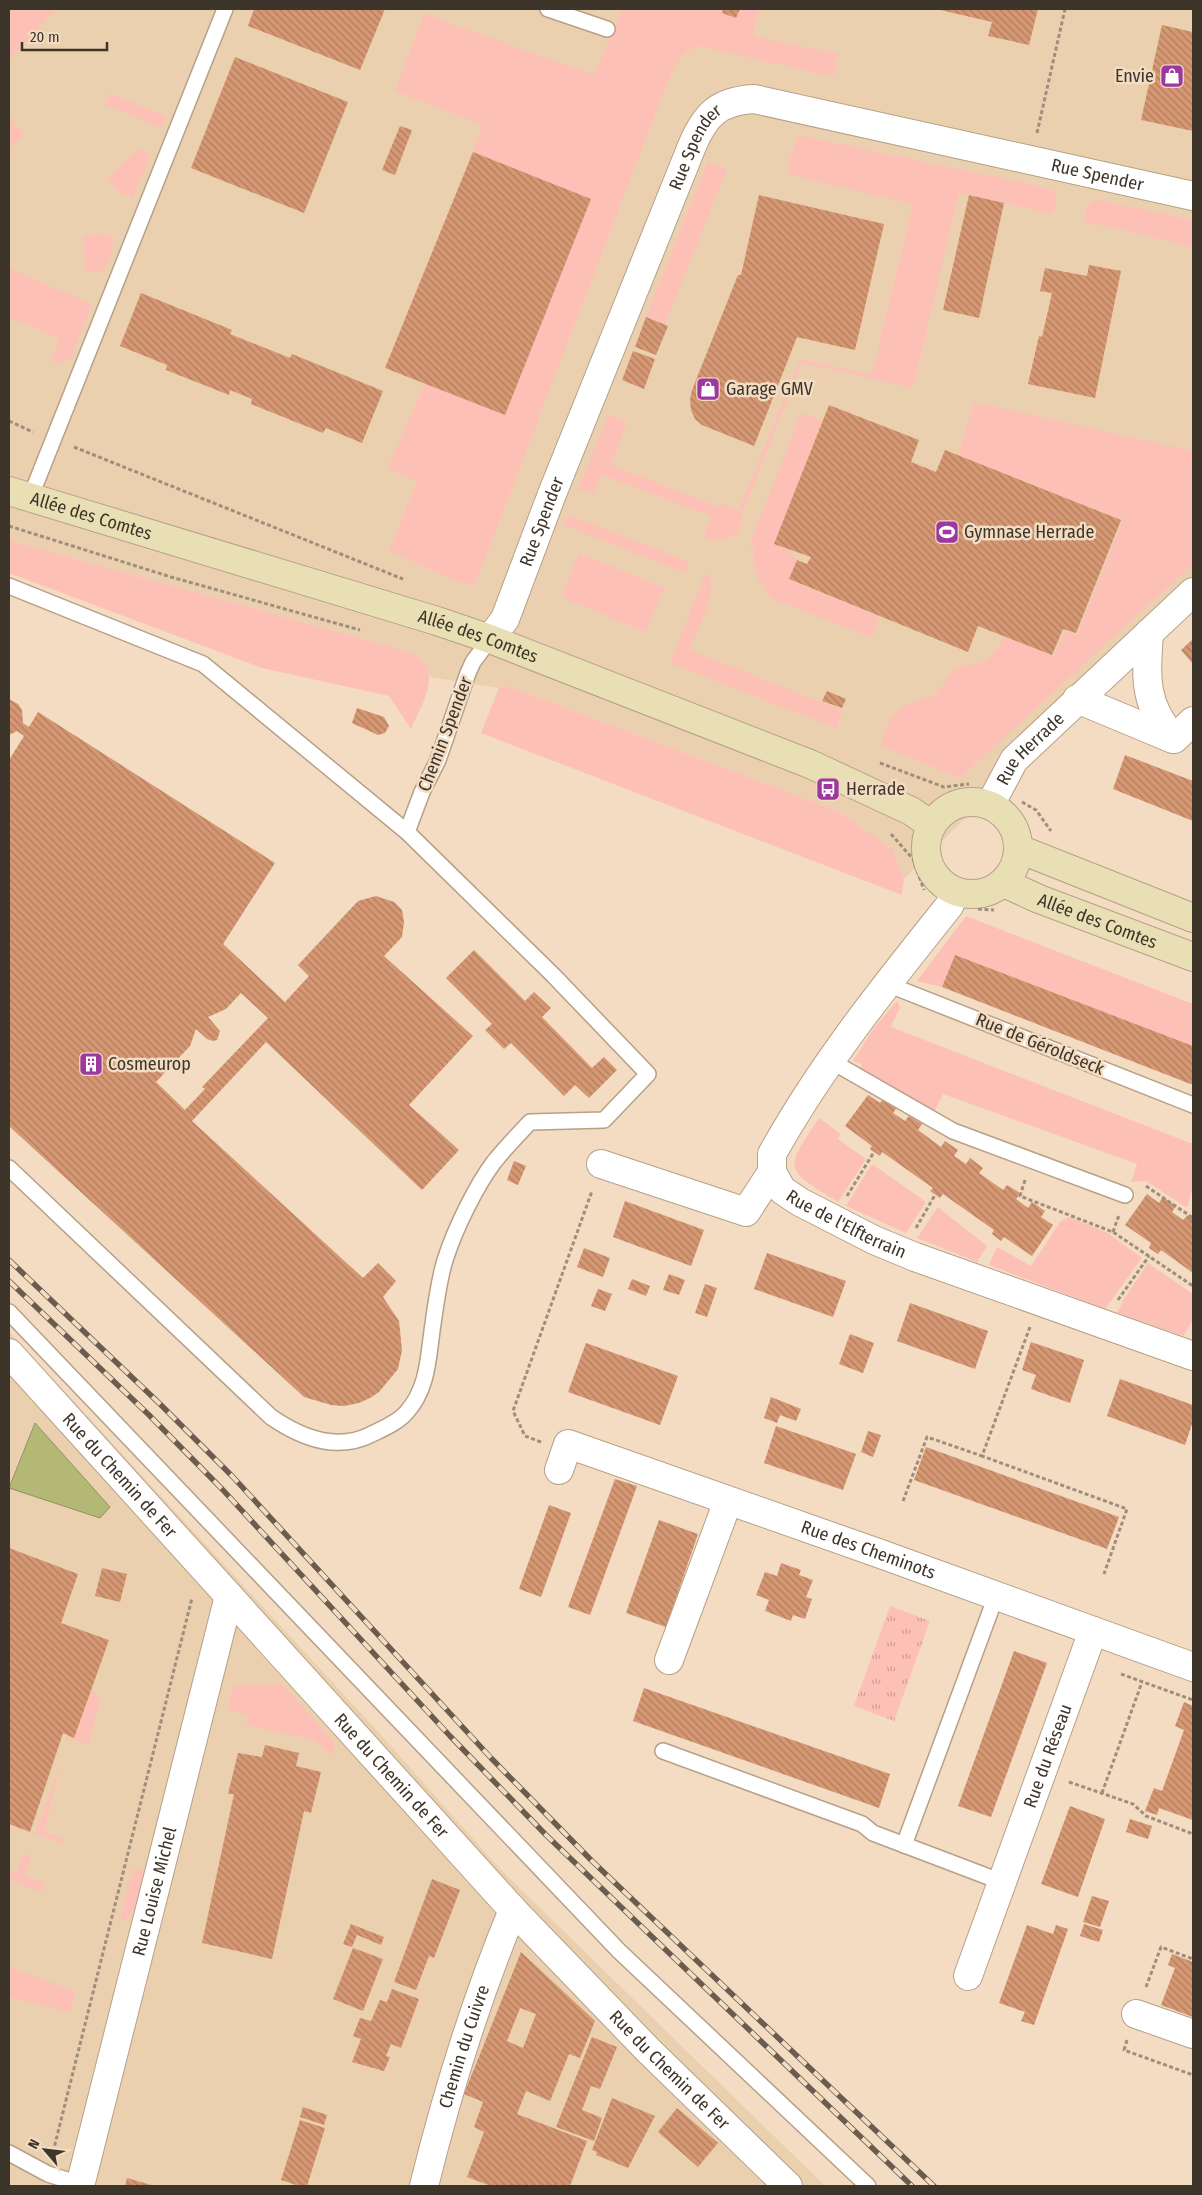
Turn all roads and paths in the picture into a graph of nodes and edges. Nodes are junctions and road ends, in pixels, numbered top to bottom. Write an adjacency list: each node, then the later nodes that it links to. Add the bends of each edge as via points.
1 (225, 9): 10 (lane)
2 (548, 9): 4 (lane)
3 (1065, 9): 5 (path)
4 (607, 29)
5 (1031, 160): 6 (street, Rue Spender); 17 (street, Rue Spender, via 754,99 736,100 707,118 688,155 505,620)
6 (1193, 196)
7 (9, 421): 8 (path)
8 (39, 434)
9 (79, 449): 12 (path)
10 (19, 495): 17 (street, Allée des Comtes)
11 (9, 526): 15 (path, via 171,577)
12 (410, 582)
13 (9, 586): 22 (lane, via 203,664)
14 (1193, 592): 16 (street, Rue Herrade)
15 (369, 632)
16 (1149, 633): 18 (street, Rue Herrade); 19 (street, Rue Herrade, via 1149,693 1160,723)
17 (490, 639): 21 (street, Allée des Comtes, via 810,764 911,811); 22 (lane, Chemin Spender, via 468,673 438,760)
18 (1077, 700): 19 (street, Rue Herrade); 20 (street, Rue Herrade, via 1014,760)
19 (1187, 736)
20 (990, 805): 21 (street, via 976,801 956,804 942,812); 23 (street, via 1007,816 1016,832)
21 (931, 825): 25 (street, via 925,852 936,879)
22 (407, 832): 34 (lane, via 553,975 648,1074 604,1120 530,1122 494,1162 474,1194 446,1257 425,1377 418,1396 405,1414 363,1439 344,1442 308,1438 288,1428 271,1416)
23 (1019, 849): 24 (street); 26 (street, Allée des Comtes)
24 (1004, 883): 25 (street, via 975,896); 27 (street, Allée des Comtes)
25 (955, 893): 28 (street, Rue de l'Elfterrain, via 949,906)
26 (1193, 918)
27 (1193, 957)
28 (886, 984): 29 (street, Rue de l'Elfterrain); 30 (lane, Rue de Géroldseck)
29 (830, 1061): 32 (lane, via 953,1131); 35 (street, Rue de l'Elfterrain, via 772,1154)
30 (1193, 1105)
31 (874, 1152): 38 (path)
32 (1030, 1160): 37 (lane); 40 (path, via 1020,1196 1114,1232)
33 (601, 1164): 35 (street, via 746,1212); 48 (path, via 513,1411 525,1436)
34 (9, 1168)
35 (772, 1172): 38 (street, Rue de l'Elfterrain, via 782,1190)
36 (936, 1195): 39 (path)
37 (1125, 1195)
38 (833, 1219): 39 (street, Rue de l'Elfterrain)
39 (902, 1252): 42 (street, Rue de l'Elfterrain)
40 (1149, 1256): 41 (path); 44 (path)
41 (1193, 1286)
42 (1039, 1301): 44 (street, Rue de l'Elfterrain); 47 (path)
43 (9, 1312): 76 (lane, via 619,1951)
44 (1104, 1324): 46 (street, Rue de l'Elfterrain)
45 (9, 1353): 51 (street, Rue du Chemin de Fer)
46 (1193, 1356)
47 (982, 1456): 50 (path, via 927,1437); 52 (path, via 1127,1508)
48 (562, 1460): 49 (street, Rue des Cheminots, via 568,1444)
49 (728, 1501): 54 (street, Rue des Cheminots); 57 (street)
50 (903, 1501)
51 (200, 1565): 53 (street, Rue du Chemin de Fer); 72 (path)
52 (1104, 1574)
53 (229, 1596): 67 (street, Rue du Chemin de Fer); 73 (street, Rue Louise Michel)
54 (996, 1596): 55 (street, Rue des Cheminots); 65 (lane)
55 (1093, 1631): 56 (street, Rue du Réseau); 58 (street, Rue des Cheminots)
56 (1083, 1659): 59 (path); 62 (street, Rue du Réseau)
57 (669, 1660)
58 (1193, 1667)
59 (1142, 1682): 60 (path); 63 (path)
60 (1193, 1700)
61 (663, 1751): 65 (lane, via 862,1824 873,1833)
62 (1042, 1772): 63 (path); 66 (street, Rue du Réseau)
63 (1102, 1793): 64 (path, via 1133,1804 1146,1816)
64 (1193, 1834)
65 (904, 1845): 66 (lane)
66 (1002, 1882): 68 (street, Rue du Réseau)
67 (513, 1910): 74 (street, Chemin du Cuivre, via 464,2046); 75 (street, Rue du Chemin de Fer, via 648,2050)
68 (968, 1976)
69 (1136, 2014): 70 (street)
70 (1193, 2034)
71 (9, 2153): 72 (lane)
72 (48, 2174): 73 (lane)
73 (80, 2185)
74 (424, 2186)
75 (788, 2186)
76 (868, 2186)

